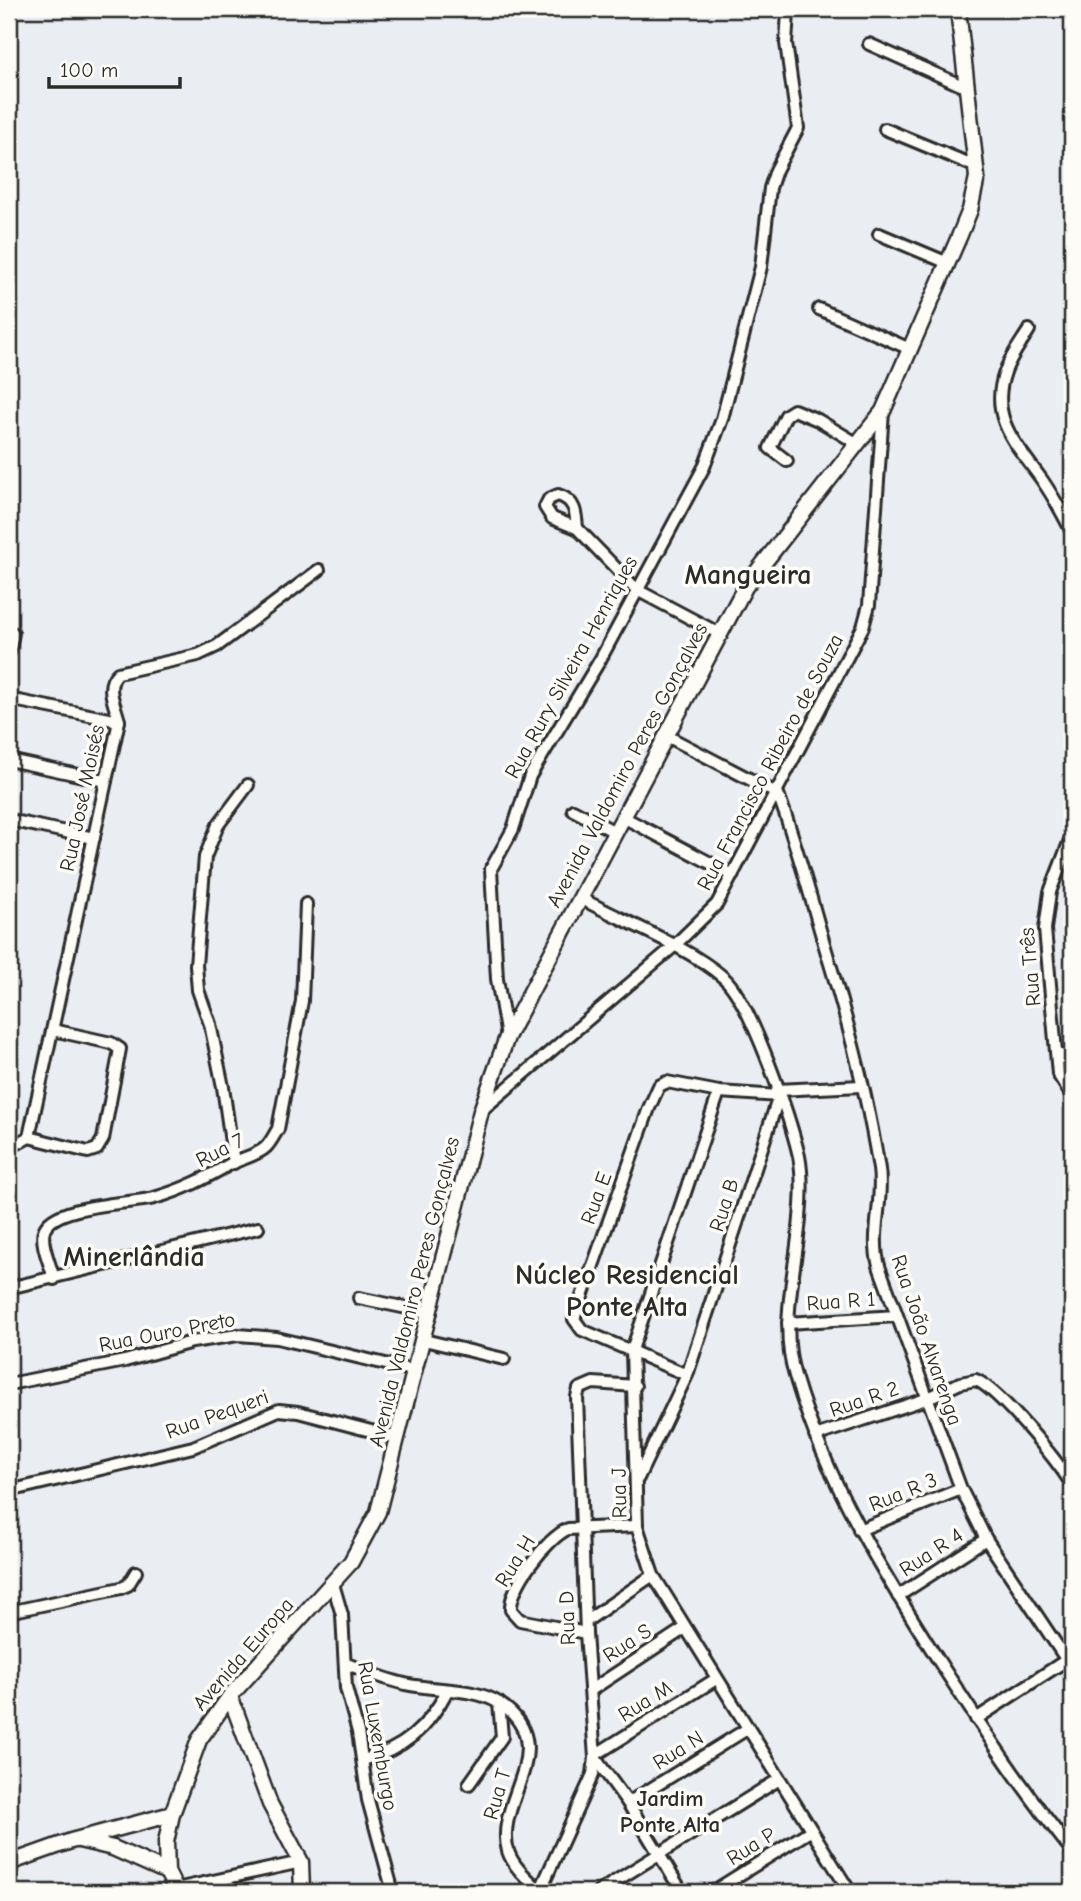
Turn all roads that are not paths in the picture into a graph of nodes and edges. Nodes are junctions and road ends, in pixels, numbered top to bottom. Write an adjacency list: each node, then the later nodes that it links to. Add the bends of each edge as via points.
1 (958, 9): 4 (street, Avenida Valdomiro Peres Gonçalves)
2 (789, 10): 18 (street, Rua Rury Silveira Henriques, via 786,43 798,128 770,188 761,267 737,368 704,467)
3 (869, 44): 4 (street)
4 (965, 87): 6 (street, Avenida Valdomiro Peres Gonçalves)
5 (885, 129): 6 (street)
6 (977, 167): 8 (street, Avenida Valdomiro Peres Gonçalves, via 970,210)
7 (879, 234): 8 (street)
8 (948, 262): 11 (street, Avenida Valdomiro Peres Gonçalves)
9 (819, 309): 11 (street)
10 (1029, 330): 16 (street, via 1006,369 1003,409 1009,437 1044,483)
11 (910, 349): 12 (street, Avenida Valdomiro Peres Gonçalves)
12 (883, 411): 13 (street, Avenida Valdomiro Peres Gonçalves); 28 (street, Rua Francisco Ribeiro de Souza, via 870,594 863,627)
13 (858, 444): 14 (street, via 794,410 786,415 770,447); 20 (street, Avenida Valdomiro Peres Gonçalves, via 745,587)
14 (787, 461)
15 (577, 528): 18 (street)
16 (1072, 532)
17 (319, 570): 23 (street, Rua José Moisés, via 218,646 118,673 110,685)
18 (637, 590): 20 (street); 40 (street, Rua Rury Silveira Henriques, via 530,776 513,829 492,869 497,979)
19 (13, 633): 21 (street)
20 (720, 634): 24 (street, Avenida Valdomiro Peres Gonçalves)
21 (9, 653)
22 (9, 699): 23 (street)
23 (119, 720): 26 (street, Rua José Moisés)
24 (665, 735): 28 (street); 30 (street, Avenida Valdomiro Peres Gonçalves)
25 (9, 760): 26 (street)
26 (106, 781): 34 (street, Rua José Moisés)
27 (248, 785): 52 (street, via 218,825 205,857 196,965 223,1087)
28 (778, 793): 35 (street, Rua Francisco Ribeiro de Souza); 44 (street, Rua João Alvarenga, via 844,1004)
29 (573, 810): 32 (street)
30 (623, 817): 32 (street, Avenida Valdomiro Peres Gonçalves); 35 (street)
31 (9, 820): 34 (street)
32 (615, 832): 36 (street, Avenida Valdomiro Peres Gonçalves)
33 (1072, 835): 41 (street, Rua Três, via 1045,916)
34 (94, 838): 39 (street, Rua José Moisés)
35 (733, 875): 38 (street, Rua Francisco Ribeiro de Souza, via 706,918)
36 (580, 898): 38 (street); 40 (street, Avenida Valdomiro Peres Gonçalves)
37 (306, 904): 52 (street, Rua 7, via 302,1001 278,1129 263,1150)
38 (673, 947): 45 (street, Rua Francisco Ribeiro de Souza); 47 (street, via 735,989)
39 (53, 1030): 50 (street, Rua José Moisés); 50 (street, via 120,1049 103,1139 97,1149 88,1152)
40 (507, 1037): 43 (street, Avenida Valdomiro Peres Gonçalves)
41 (1057, 1053): 42 (street); 48 (street, Rua Três, via 1059,1078)
42 (1072, 1062)
43 (491, 1082): 45 (street); 49 (street, Avenida Valdomiro Peres Gonçalves)
44 (861, 1086): 47 (street, Rua E); 58 (street, Rua João Alvarenga, via 879,1170 876,1258)
45 (506, 1089): 49 (street, Rua Francisco Ribeiro de Souza)
46 (719, 1092): 47 (street, Rua E); 61 (street, Rua J); 61 (street, Rua E, via 673,1082 659,1086 574,1315 582,1330)
47 (778, 1093): 59 (street, via 799,1156 802,1188); 64 (street, Rua B)
48 (1072, 1096)
49 (481, 1111): 57 (street, Avenida Valdomiro Peres Gonçalves)
50 (29, 1137): 51 (street)
51 (9, 1148)
52 (234, 1163): 54 (street, Rua 7, via 179,1191 82,1209 52,1223 43,1236)
53 (258, 1228): 54 (street)
54 (54, 1279): 55 (street)
55 (9, 1288)
56 (359, 1298): 57 (street)
57 (431, 1313): 60 (street, Avenida Valdomiro Peres Gonçalves)
58 (896, 1316): 59 (street, Rua R 1); 67 (street, Rua João Alvarenga)
59 (788, 1323): 68 (street, via 788,1349)
60 (424, 1340): 62 (street); 63 (street, Avenida Valdomiro Peres Gonçalves)
61 (632, 1350): 64 (street, Rua E); 66 (street, Rua J)
62 (504, 1359)
63 (415, 1371): 65 (street, Rua Ouro Preto, via 277,1338 238,1335); 69 (street, Avenida Valdomiro Peres Gonçalves)
64 (687, 1375): 70 (street, Rua B)
65 (9, 1384)
66 (635, 1386): 70 (street, Rua J); 76 (street, Rua D, via 593,1383 579,1389)
67 (926, 1399): 68 (street, Rua R 2); 71 (street, Rua R 2, via 966,1381 981,1382 1045,1446); 72 (street, Rua João Alvarenga)
68 (815, 1436): 77 (street)
69 (398, 1438): 73 (street, Rua Pequeri, via 279,1410 193,1447); 74 (street, Avenida Valdomiro Peres Gonçalves)
70 (638, 1478): 75 (street, Rua J)
71 (1072, 1485)
72 (961, 1489): 77 (street, Rua R 3); 78 (street, Rua João Alvarenga)
73 (9, 1491)
74 (383, 1498): 81 (street, Avenida Europa, via 364,1543)
75 (638, 1526): 76 (street, Rua H); 80 (street, Rua J)
76 (581, 1529): 84 (street, Rua D); 86 (street, Rua H, via 568,1529 550,1541 524,1576 511,1605 520,1620)
77 (859, 1530): 82 (street)
78 (986, 1539): 82 (street, Rua R 4); 88 (street, Rua João Alvarenga)
79 (136, 1572): 83 (street, via 121,1588)
80 (653, 1575): 84 (street); 85 (street, Rua J)
81 (333, 1584): 87 (street, Rua Luxemburgo, via 342,1615); 92 (street, Avenida Europa)
82 (898, 1596): 94 (street)
83 (9, 1612)
84 (588, 1620): 86 (street, Rua D)
85 (685, 1628): 89 (street, Rua J); 90 (street, Rua S)
86 (586, 1633): 90 (street, Rua D)
87 (345, 1662): 91 (street, via 404,1684); 97 (street, Rua Luxemburgo, via 346,1688)
88 (1070, 1663): 94 (street)
89 (716, 1679): 95 (street, Rua J); 96 (street, Rua M)
90 (591, 1690): 96 (street, Rua D)
91 (447, 1692): 93 (street); 97 (street, via 426,1725 409,1741)
92 (230, 1696): 101 (street, Avenida Europa, via 199,1740); 108 (street, via 270,1804)
93 (499, 1703): 99 (street, Rua T, via 502,1737); 115 (street, Rua T, via 519,1724 526,1746 524,1775 506,1821 508,1853)
94 (976, 1718): 106 (street, via 1036,1808)
95 (747, 1729): 98 (street, Rua J); 100 (street, Rua N)
96 (595, 1757): 100 (street); 115 (street, Rua D, via 593,1774)
97 (363, 1760): 114 (street, Rua Luxemburgo, via 368,1800)
98 (778, 1780): 103 (street, Rua J); 107 (street)
99 (469, 1784)
100 (628, 1803): 107 (street)
101 (172, 1814): 102 (street); 110 (street, Avenida Europa, via 166,1842)
102 (113, 1829): 104 (street); 105 (street)
103 (810, 1831): 111 (street, Rua J); 118 (street, Rua P)
104 (71, 1840): 105 (street); 109 (street)
105 (113, 1848): 110 (street)
106 (1072, 1851)
107 (659, 1855): 116 (street); 117 (street)
108 (301, 1862): 112 (street); 113 (street)
109 (9, 1863)
110 (167, 1872): 112 (street, Avenida Europa)
111 (848, 1888): 119 (street)
112 (176, 1891)
113 (302, 1892)
114 (393, 1892)
115 (540, 1892)
116 (598, 1892)
117 (682, 1892)
118 (712, 1892)
119 (833, 1892)

